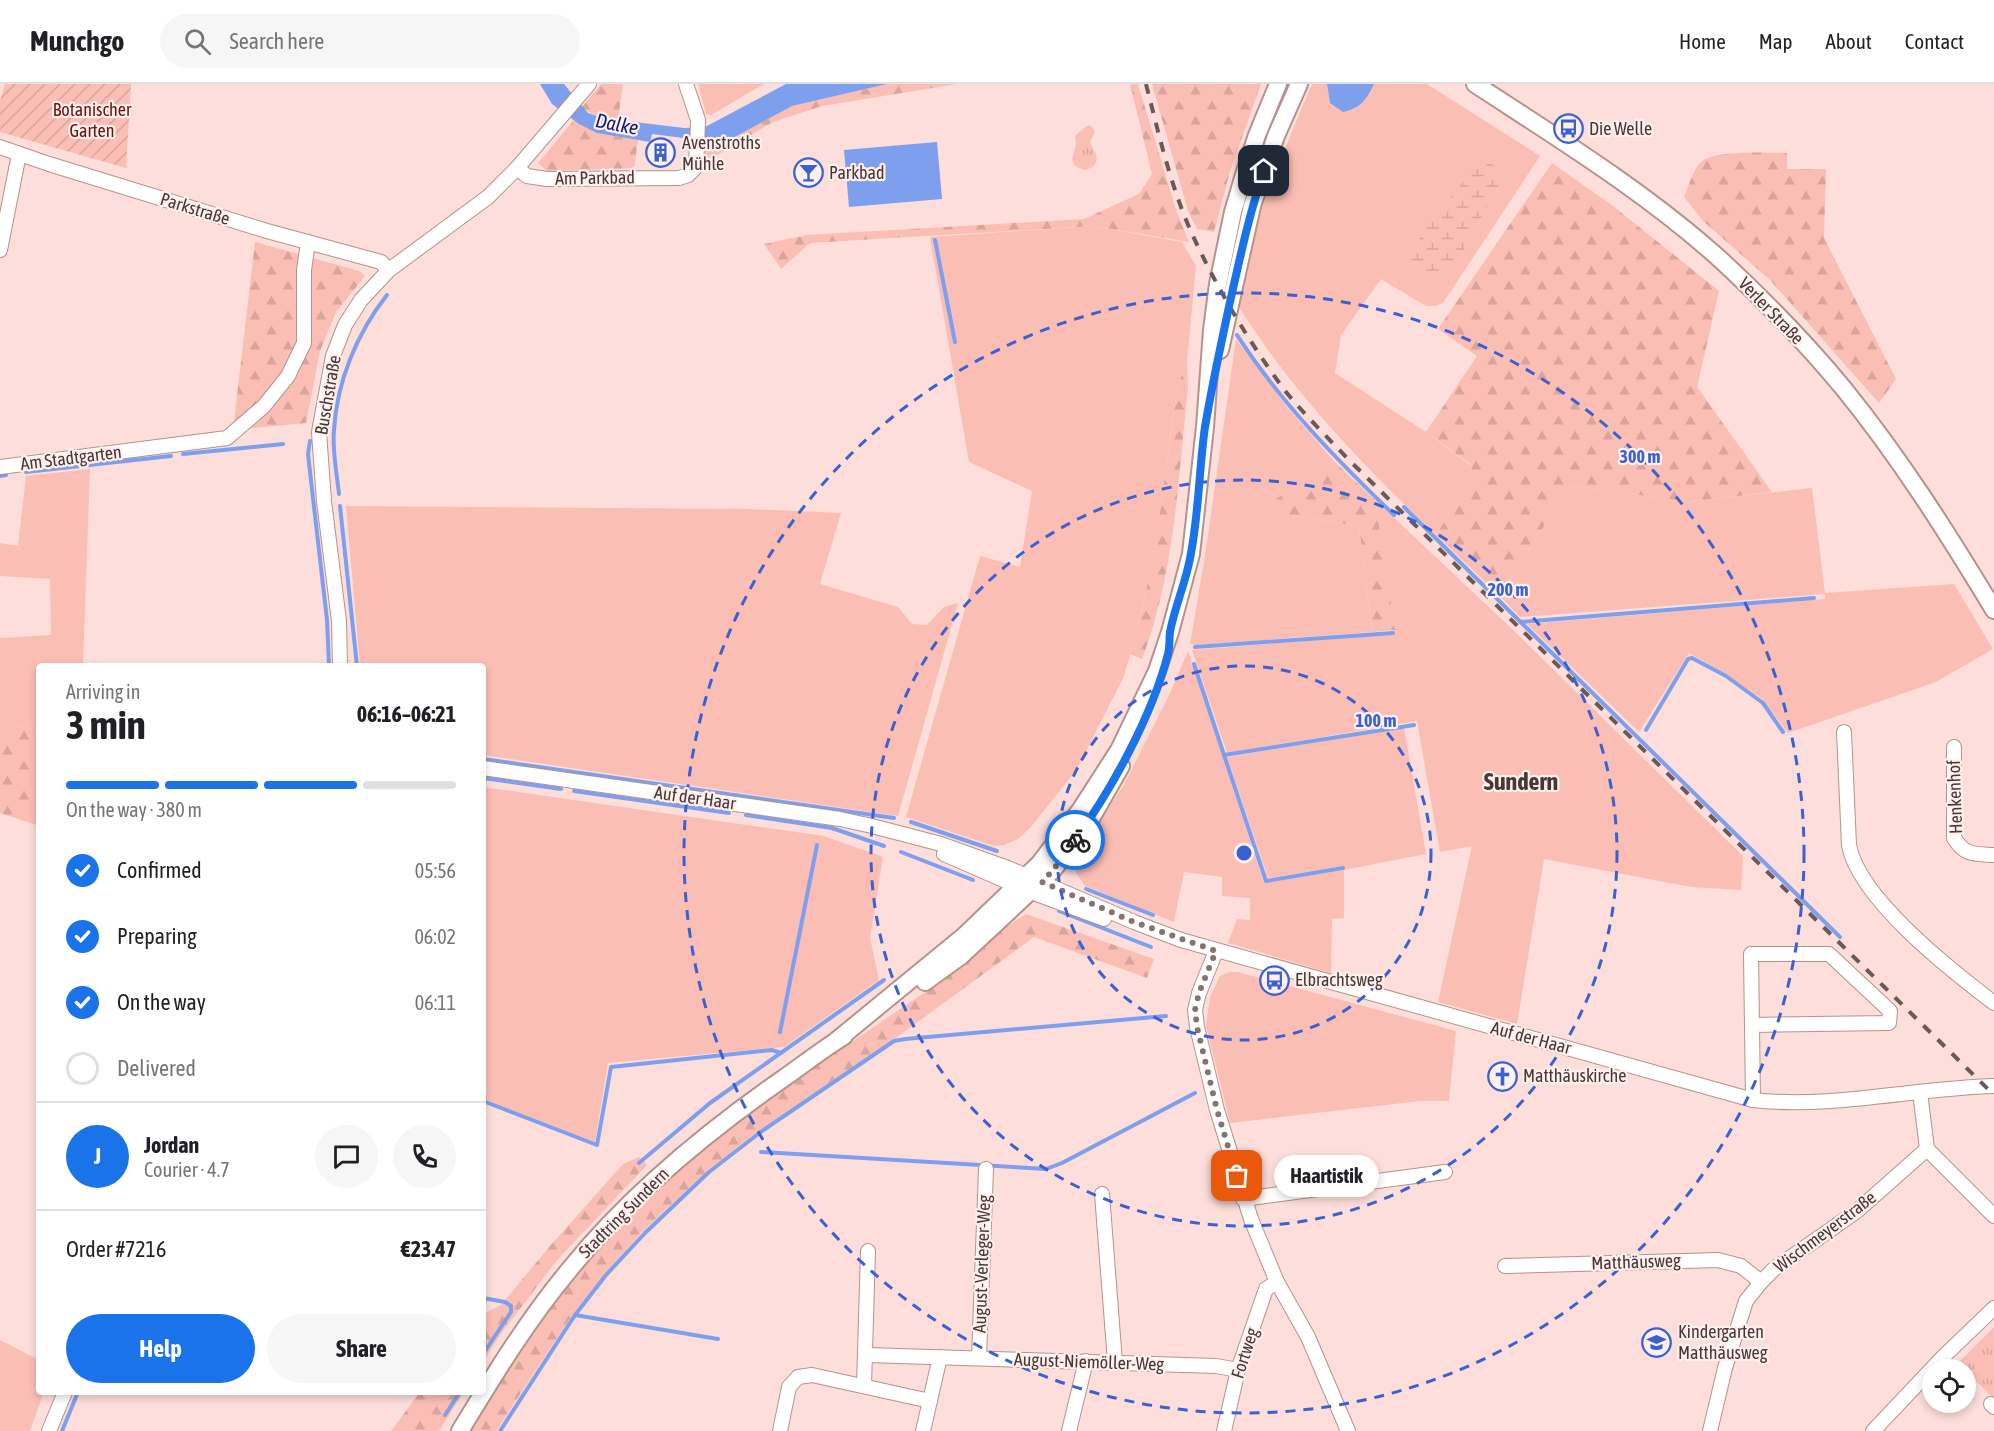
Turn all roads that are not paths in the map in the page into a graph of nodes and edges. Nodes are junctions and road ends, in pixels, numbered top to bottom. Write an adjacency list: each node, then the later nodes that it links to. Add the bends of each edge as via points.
1 (687, 84): 8 (street, Am Parkbad, via 699,124 695,168 688,175 547,179 527,176)
2 (1278, 84): 12 (main road, Stadtring Sundern, via 1233,212 1212,330)
3 (1299, 84): 12 (main road, Stadtring Sundern, via 1252,206)
4 (1475, 84): 14 (main road, Verler Straße, via 1670,218 1783,322 1843,388 1894,454)
5 (586, 88): 8 (street, Buschstraße)
6 (0, 147): 7 (street, Parkstraße)
7 (19, 154): 9 (street, Parkstraße); 10 (street)
8 (517, 168): 11 (street, Buschstraße, via 488,197)
9 (308, 242): 11 (street, Parkstraße, via 381,262); 13 (street, Am Stadtgarten, via 304,343 288,376 264,406 227,438)
10 (0, 250)
11 (389, 270): 15 (street, Buschstraße, via 361,300 345,325 333,356 318,432 339,621)
12 (1205, 427): 20 (main road, Stadtring Sundern, via 1191,554 1157,671 1119,750)
13 (0, 466)
14 (1994, 610)
15 (340, 663)
16 (1844, 732): 22 (street, via 1849,845 1857,870 1929,951)
17 (1954, 747): 19 (street, Henkenhof, via 1954,838 1969,853)
18 (486, 768): 20 (street, Auf der Haar, via 840,819 941,844)
19 (1994, 855)
20 (1029, 884): 21 (street, Auf der Haar, via 1133,929); 45 (main road, Stadtring Sundern, via 836,1041 741,1108 683,1155 570,1268 510,1348)
21 (1216, 951): 26 (street, Auf der Haar); 31 (street, via 1195,1010 1217,1110)
22 (1994, 1004)
23 (1752, 1025): 23 (street, via 1889,1023 1890,1011 1829,954 1751,954); 26 (street)
24 (1994, 1086): 25 (street, Auf der Haar)
25 (1920, 1092): 26 (street, Auf der Haar, via 1792,1103); 27 (street)
26 (1753, 1100)
27 (1927, 1149): 32 (street); 36 (street, Wischmeyerstraße, via 1857,1211)
28 (986, 1169): 40 (street, August-Verleger-Weg)
29 (1445, 1172): 31 (street)
30 (1102, 1194): 42 (street)
31 (1243, 1199): 35 (street)
32 (1994, 1216)
33 (868, 1251): 38 (street)
34 (1505, 1266): 36 (street, Matthäusweg, via 1718,1260 1741,1266)
35 (1277, 1282): 43 (street, Fortweg, via 1266,1289); 55 (street, via 1308,1337)
36 (1761, 1282): 56 (street, Wischmeyerstraße, via 1746,1301)
37 (1994, 1308): 57 (street)
38 (866, 1355): 39 (street, August-Niemöller-Weg); 44 (street)
39 (940, 1357): 40 (street, August-Niemöller-Weg); 48 (street)
40 (979, 1358): 41 (street, August-Niemöller-Weg)
41 (1086, 1361): 42 (street, August-Niemöller-Weg); 53 (street)
42 (1115, 1362): 43 (street, August-Niemöller-Weg)
43 (1238, 1370): 54 (street, Fortweg)
44 (864, 1386): 48 (street); 51 (street, via 812,1375 798,1377 789,1387)
45 (486, 1388)
46 (64, 1395): 49 (street)
47 (482, 1395): 50 (main road, Stadtring Sundern)
48 (930, 1401): 52 (street)
49 (49, 1431)
50 (460, 1431)
51 (780, 1431)
52 (923, 1431)
53 (1069, 1431)
54 (1224, 1431)
55 (1348, 1431)
56 (1710, 1431)
57 (1873, 1431)

